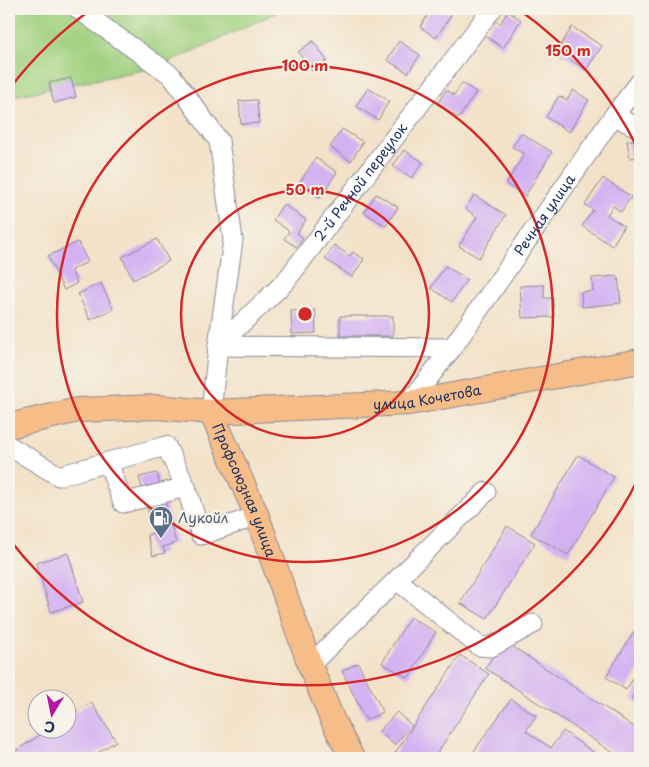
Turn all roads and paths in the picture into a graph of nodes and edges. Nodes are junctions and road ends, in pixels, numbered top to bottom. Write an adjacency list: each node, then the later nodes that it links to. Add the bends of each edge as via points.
1 (78, 9): 6 (street, via 171,75 219,141 233,240)
2 (492, 9): 6 (street, 2-й Речной переулок, via 285,282)
3 (640, 82): 4 (street, Речная улица)
4 (616, 114): 5 (street); 7 (street, Речная улица)
5 (640, 128)
6 (218, 346): 7 (street); 10 (street)
7 (452, 348): 9 (street, Речная улица)
8 (640, 361): 9 (main road, улица Кочетова)
9 (409, 403): 10 (main road, улица Кочетова)
10 (211, 412): 11 (main road, Профсоюзная улица, via 157,407 78,410); 16 (main road, Профсоюзная улица)
11 (9, 426)
12 (9, 446): 13 (street, via 59,476)
13 (108, 462): 14 (street, via 166,446); 14 (street, via 123,503)
14 (186, 487): 16 (street, via 201,535)
15 (486, 492): 17 (street)
16 (257, 516): 19 (main road, Профсоюзная улица)
17 (397, 580): 18 (street, via 478,646 491,647); 19 (street)
18 (533, 624)
19 (310, 665): 20 (main road, Профсоюзная улица)
20 (352, 758)

